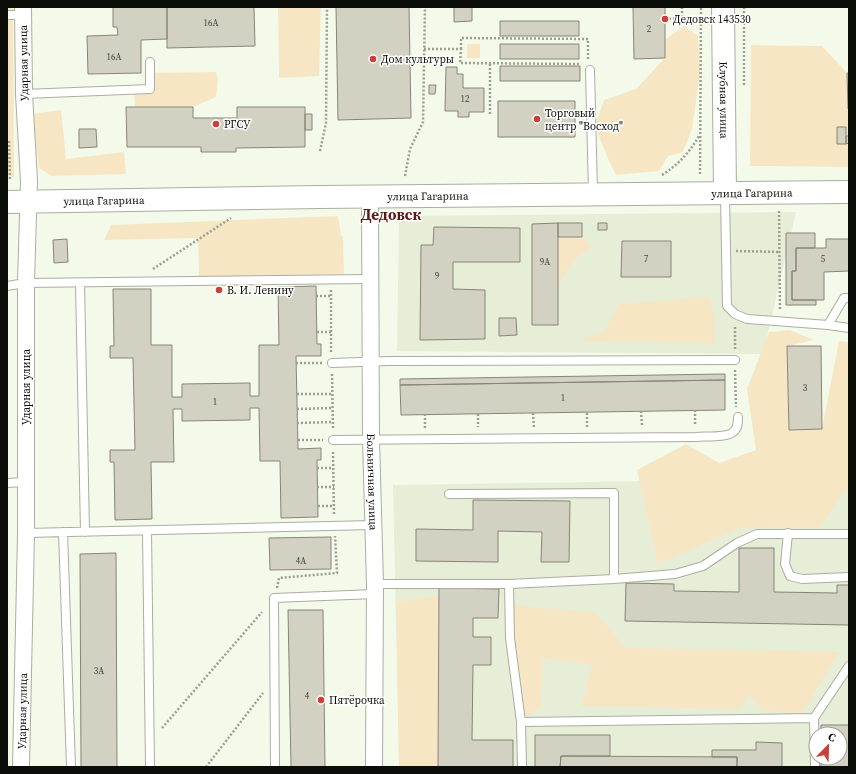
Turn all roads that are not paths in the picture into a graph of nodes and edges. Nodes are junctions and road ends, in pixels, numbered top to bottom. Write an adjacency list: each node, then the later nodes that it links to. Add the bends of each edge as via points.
1 (723, 7): 9 (street, Клубная улица)
2 (23, 11): 3 (lane); 6 (street, Ударная улица)
3 (7, 15)
4 (150, 62): 6 (lane, via 150,89)
5 (590, 70): 8 (lane)
6 (24, 94): 12 (street, Ударная улица)
7 (849, 192): 9 (street, улица Гагарина)
8 (593, 194): 9 (street, улица Гагарина); 10 (street, улица Гагарина)
9 (725, 194): 18 (lane, via 727,306 747,320)
10 (370, 196): 12 (street, улица Гагарина); 13 (street, Больничная улица)
11 (7, 202): 12 (street, улица Гагарина)
12 (29, 202): 15 (street, Ударная улица)
13 (370, 279): 14 (lane); 21 (street, Больничная улица)
14 (80, 282): 15 (lane); 32 (lane)
15 (26, 283): 16 (lane); 26 (street, Ударная улица)
16 (7, 286)
17 (849, 298): 18 (lane, via 844,298)
18 (828, 325): 19 (lane)
19 (849, 328)
20 (735, 360): 21 (lane)
21 (371, 361): 22 (lane); 24 (street, Больничная улица)
22 (332, 362)
23 (738, 417): 24 (lane, via 734,432 728,435 696,437)
24 (371, 439): 25 (lane); 29 (street, Больничная улица)
25 (333, 440)
26 (25, 482): 27 (lane); 33 (street, Ударная улица)
27 (7, 483)
28 (449, 494): 37 (lane, via 614,493)
29 (373, 525): 30 (lane); 39 (street, Больничная улица)
30 (147, 531): 32 (lane); 45 (lane)
31 (63, 532): 32 (lane); 33 (lane); 44 (lane)
32 (85, 532)
33 (26, 533): 43 (street, Ударная улица)
34 (788, 534): 35 (lane); 36 (lane, via 785,564 790,576 802,579); 37 (lane, via 758,534 737,543 703,566 675,574)
35 (849, 534)
36 (849, 577)
37 (614, 578): 38 (lane)
38 (509, 584): 39 (lane); 42 (lane, via 510,638)
39 (375, 589): 46 (lane, via 274,598); 47 (street, Больничная улица)
40 (849, 666): 41 (lane)
41 (814, 718): 42 (lane); 49 (lane)
42 (521, 722): 48 (lane)
43 (21, 767)
44 (71, 767)
45 (150, 767)
46 (276, 767)
47 (374, 767)
48 (522, 767)
49 (815, 767)

